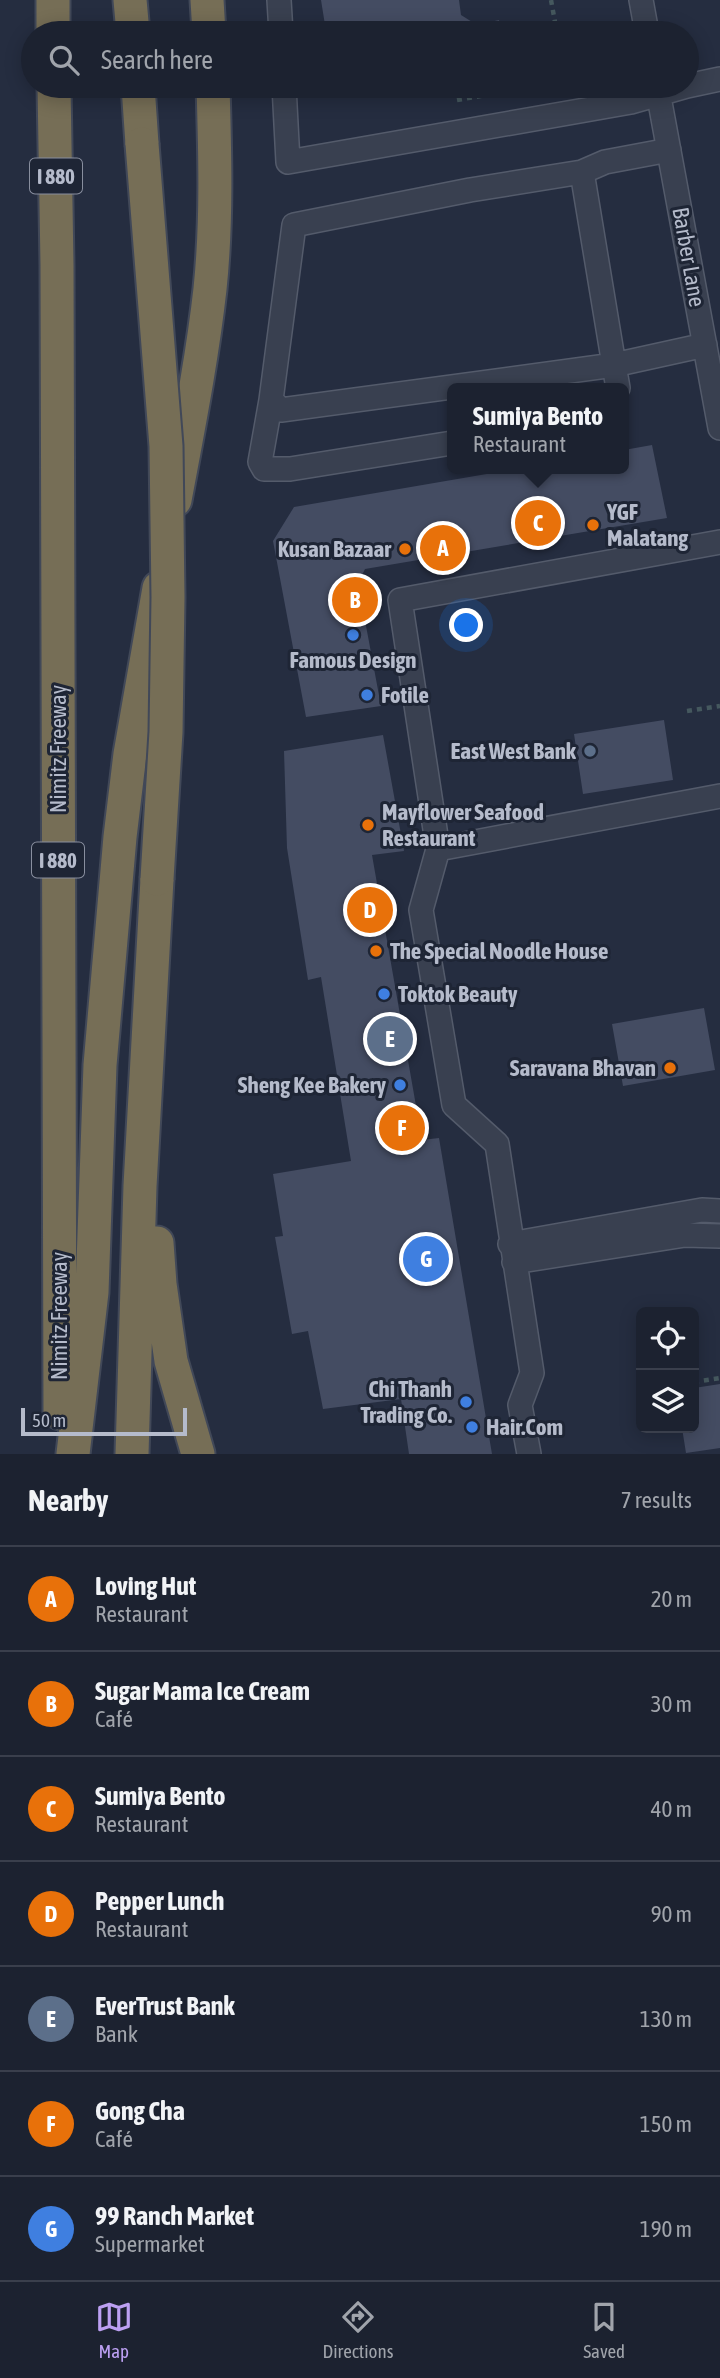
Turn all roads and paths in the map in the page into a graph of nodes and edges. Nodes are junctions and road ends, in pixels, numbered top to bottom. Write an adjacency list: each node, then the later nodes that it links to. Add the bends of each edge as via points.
1 (53, 0): 7 (highway)
2 (130, 0): 8 (highway)
3 (207, 0): 9 (highway)
4 (279, 0): 10 (street)
5 (551, 0): 11 (path)
6 (641, 0): 12 (street)
7 (53, 21)
8 (132, 21)
9 (208, 21)
10 (280, 21)
11 (555, 21)
12 (645, 21)
13 (720, 79): 14 (street)
14 (699, 83)
15 (54, 98): 44 (highway, Nimitz Freeway / I 880)
16 (139, 98): 38 (highway, bridge, via 166,446 166,719)
17 (213, 98): 45 (highway, via 210,288 130,754 100,1065 92,1292)
18 (285, 98): 20 (street, via 288,162)
19 (469, 98): 22 (path)
20 (640, 98)
21 (659, 98): 23 (street, Barber Lane)
22 (457, 100)
23 (669, 150): 24 (street, via 605,162); 25 (street, Barber Lane)
24 (582, 172): 26 (street); 30 (street, via 294,225)
25 (705, 345): 26 (street); 31 (street, Barber Lane)
26 (614, 365): 27 (street); 28 (street)
27 (481, 383)
28 (617, 383)
29 (447, 388): 30 (street, via 281,410)
30 (271, 400): 32 (street, via 260,462 264,469 290,469)
31 (720, 428)
32 (447, 444)
33 (720, 542): 37 (street, via 400,600)
34 (720, 706): 35 (path)
35 (687, 711)
36 (720, 796): 37 (street)
37 (438, 849): 41 (street, via 421,910 454,1105 497,1144)
38 (153, 967): 46 (highway); 47 (highway, via 153,1194 160,1284 172,1361)
39 (720, 1211): 41 (street, via 702,1210)
40 (720, 1236): 41 (street, via 685,1235)
41 (512, 1253): 48 (street, via 532,1373 520,1405)
42 (720, 1378): 43 (path)
43 (699, 1381)
44 (60, 1454)
45 (73, 1454)
46 (132, 1454)
47 (198, 1454)
48 (530, 1454)

